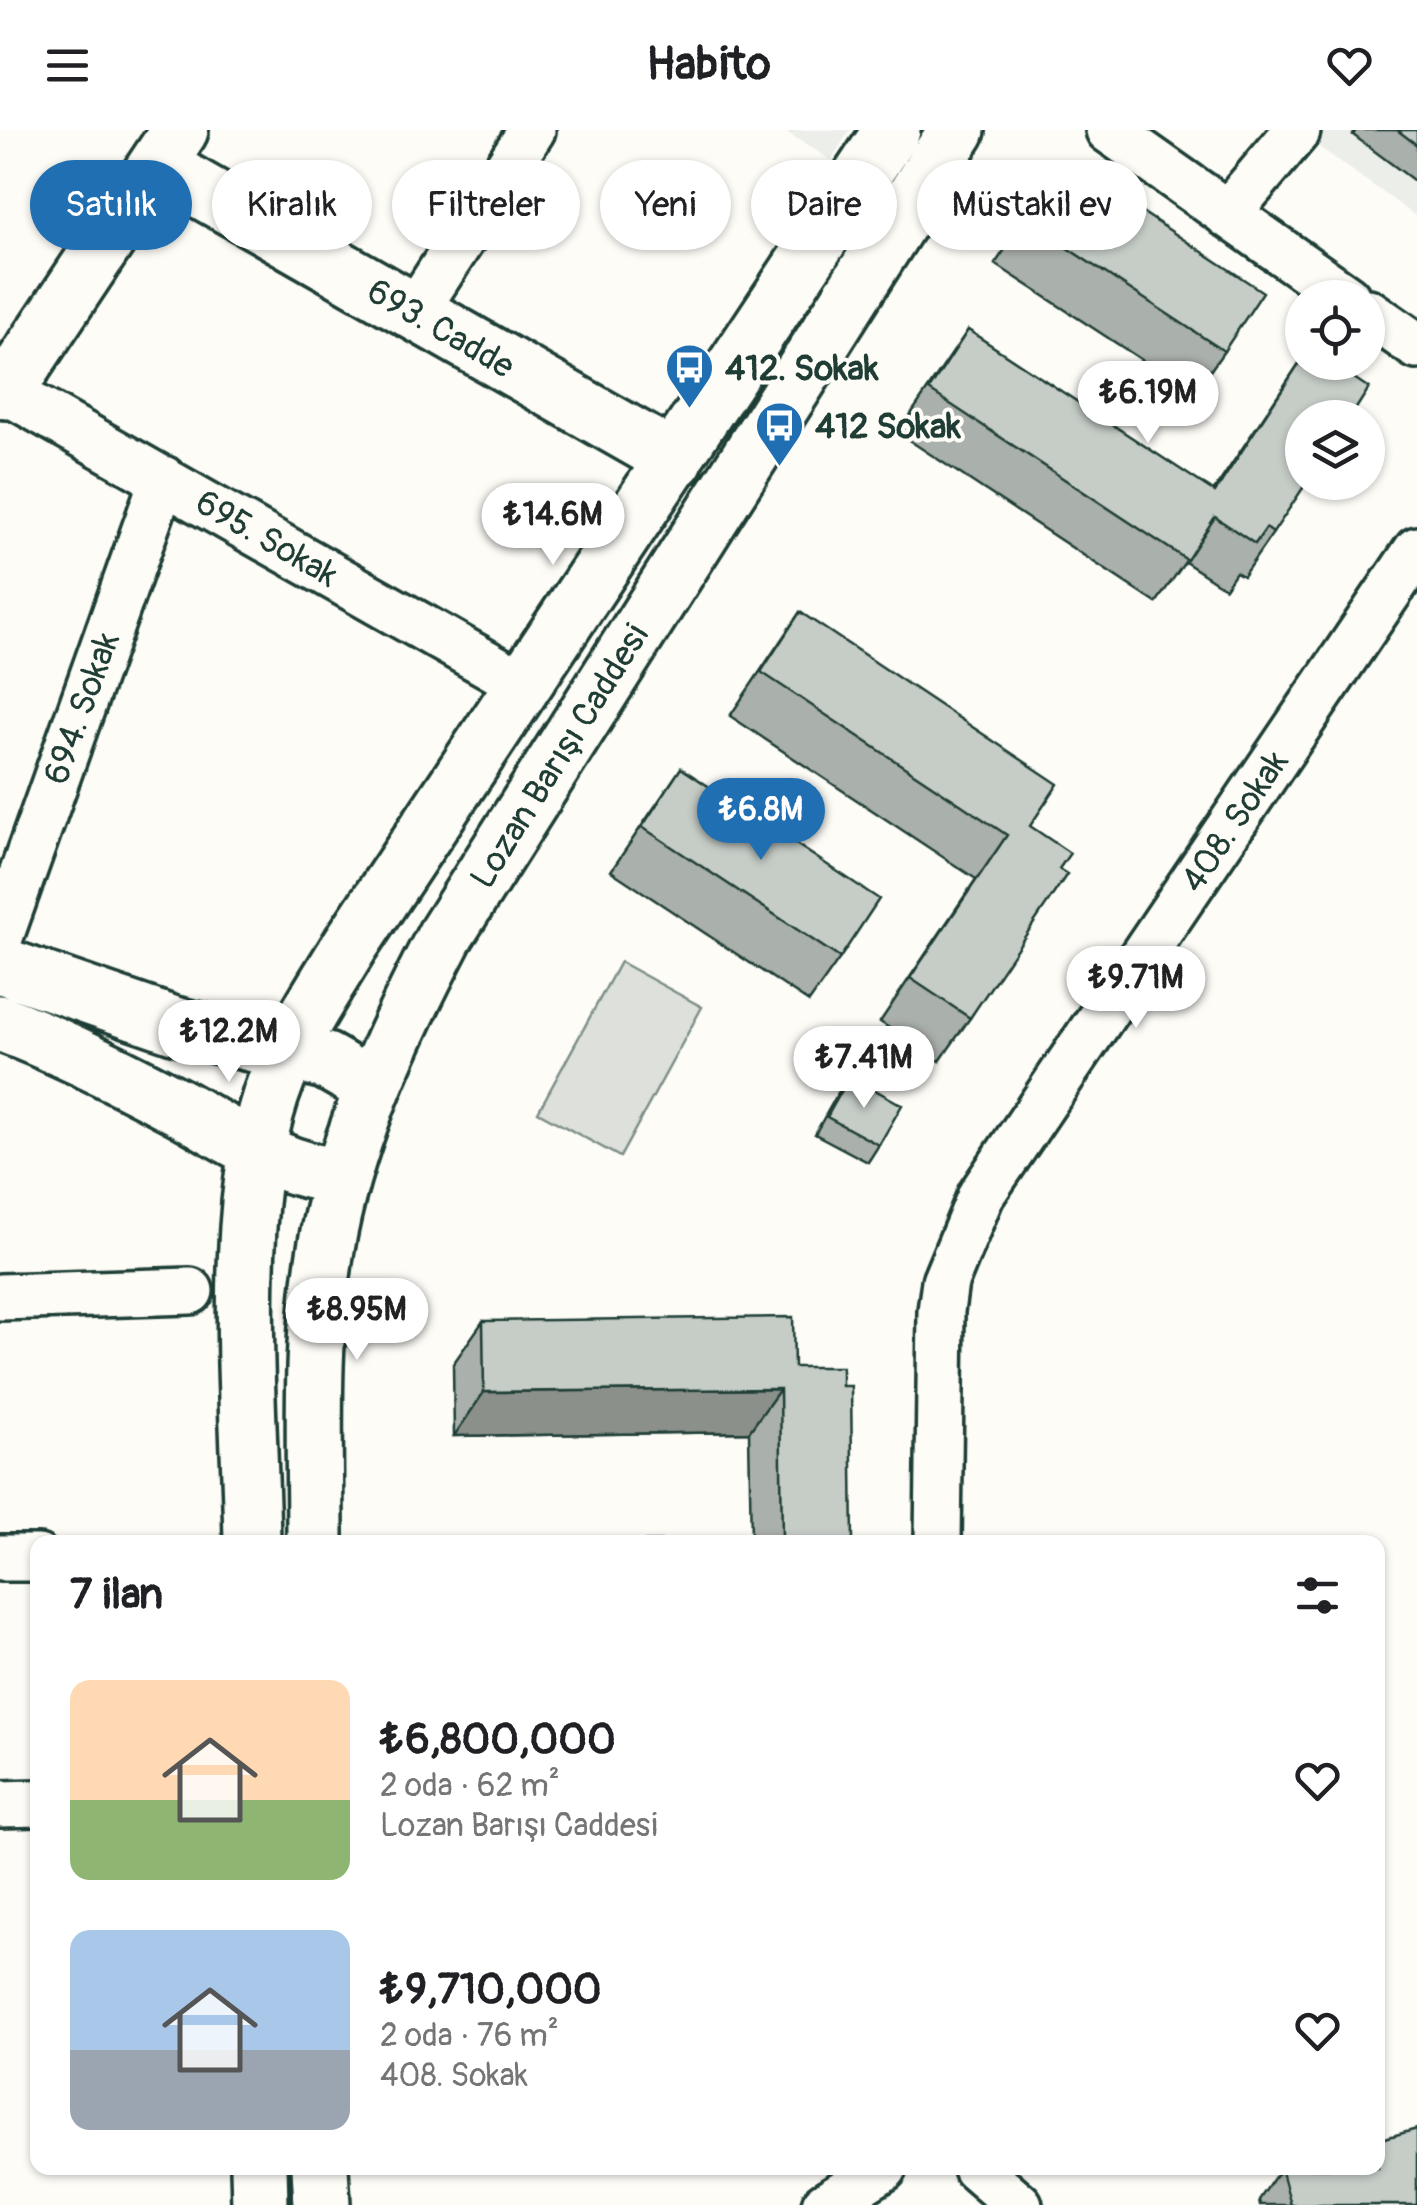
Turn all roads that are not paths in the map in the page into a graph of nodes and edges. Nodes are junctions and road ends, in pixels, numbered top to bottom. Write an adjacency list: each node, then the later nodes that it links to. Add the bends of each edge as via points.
1 (532, 130): 9 (street)
2 (892, 130): 13 (main road, Lozan Barışı Caddesi)
3 (957, 130): 21 (main road, Lozan Barışı Caddesi, via 445,936)
4 (1109, 130): 7 (street)
5 (1297, 131): 7 (street)
6 (168, 148): 9 (main road, 693. Cadde); 12 (main road)
7 (1227, 214): 8 (street)
8 (1321, 280)
9 (414, 313): 13 (main road, 693. Cadde)
10 (1385, 324): 11 (street)
11 (1417, 346)
12 (2, 391): 14 (street, 695. Sokak)
13 (675, 460): 16 (main road, Lozan Barışı Caddesi)
14 (163, 479): 16 (street, 695. Sokak); 17 (street, 694. Sokak)
15 (1417, 550): 28 (street, 408. Sokak, via 981,1194 950,1267 941,1311)
16 (526, 686): 20 (main road, Lozan Barışı Caddesi, via 351,944)
17 (0, 937)
18 (0, 965): 20 (main road, via 174,1025)
19 (0, 1022): 22 (main road)
20 (290, 1050): 21 (main road); 22 (main road, Lozan Barışı Caddesi)
21 (374, 1088): 23 (main road, Lozan Barışı Caddesi)
22 (258, 1150): 23 (main road, via 314,1174); 26 (main road, Lozan Barışı Caddesi, via 248,1242)
23 (342, 1176): 27 (main road, Lozan Barışı Caddesi, via 317,1327)
24 (190, 1291): 25 (street)
25 (0, 1297)
26 (252, 1535)
27 (314, 1535)
28 (938, 1535)
29 (0, 1558): 30 (street)
30 (30, 1558)
31 (0, 1804): 32 (street)
32 (30, 1804)
33 (259, 2175): 37 (main road)
34 (320, 2175): 38 (main road)
35 (873, 2175): 39 (street)
36 (984, 2175): 40 (street)
37 (260, 2205)
38 (322, 2205)
39 (826, 2205)
40 (1019, 2205)

